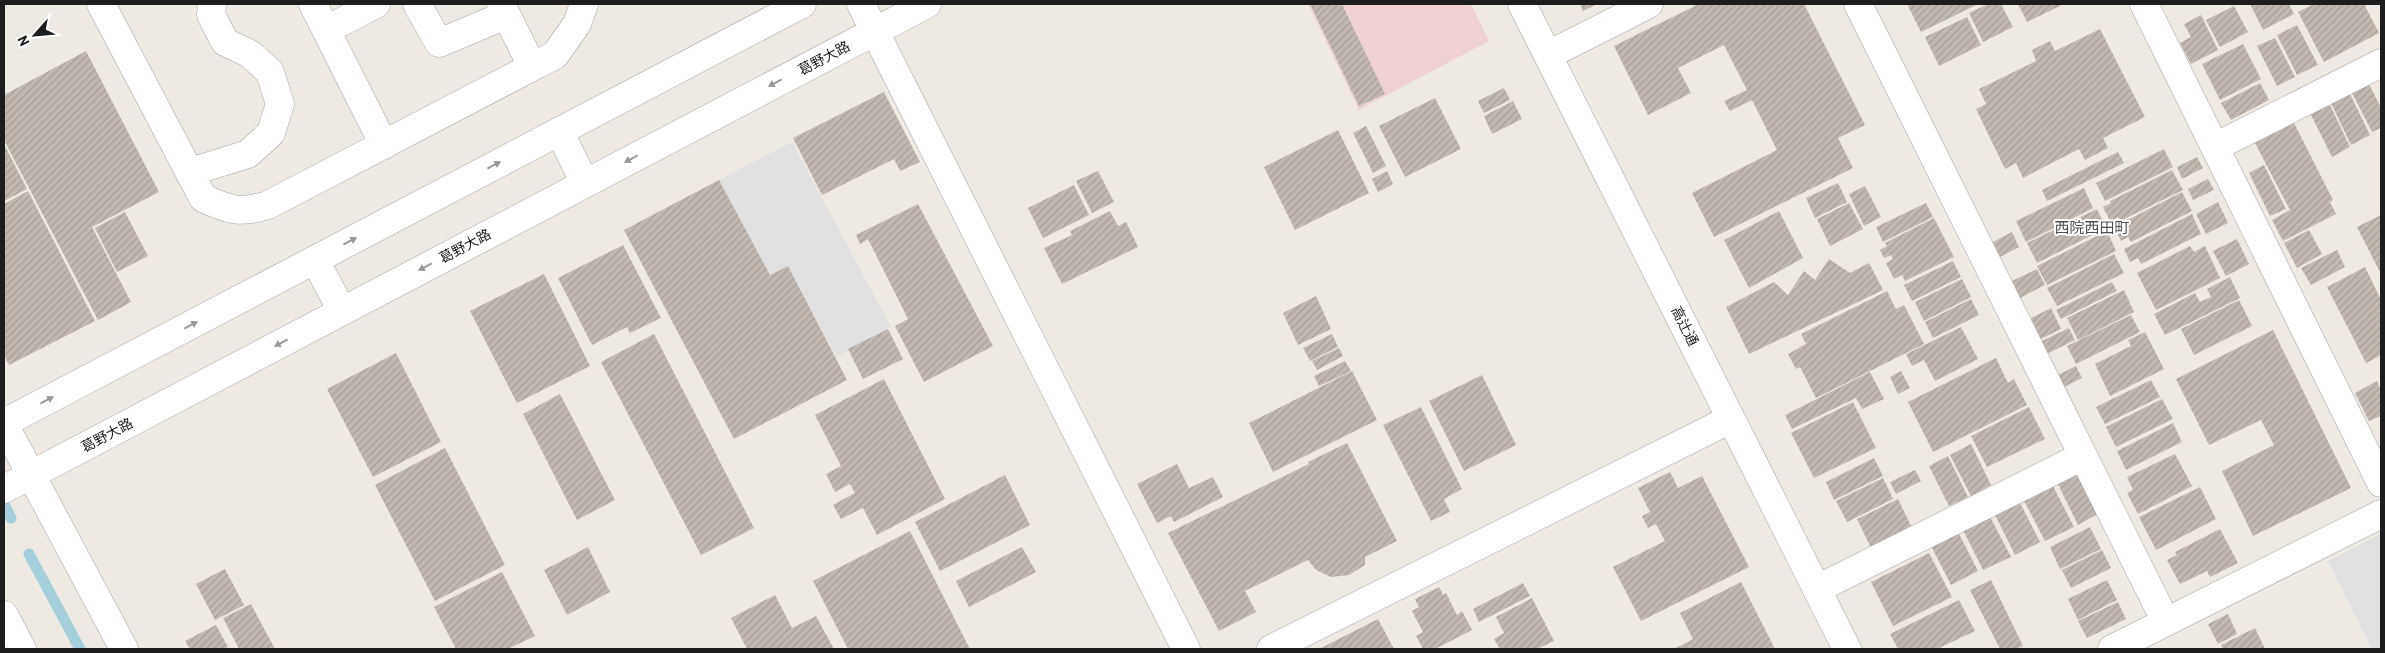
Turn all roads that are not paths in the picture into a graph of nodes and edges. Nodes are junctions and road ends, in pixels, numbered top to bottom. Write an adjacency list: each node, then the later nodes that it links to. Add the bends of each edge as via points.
1 (100, 4): 23 (street)
2 (212, 4): 23 (street, via 211,14 225,42 250,54 270,72 280,104 271,133 248,154)
3 (313, 4): 15 (street)
4 (376, 4): 15 (street)
5 (418, 4): 14 (street, via 439,44)
6 (584, 4): 19 (street, via 577,24 555,55)
7 (802, 4): 20 (street)
8 (861, 4): 16 (street)
9 (927, 4): 16 (street, 葛野大路)
10 (1522, 4): 17 (street, 高辻通)
11 (1649, 4): 17 (street)
12 (1858, 4): 29 (street)
13 (2144, 4): 22 (street)
14 (504, 9): 19 (street)
15 (326, 30): 21 (street)
16 (875, 31): 24 (street, 葛野大路, one-way to 24); 38 (street)
17 (1548, 55): 27 (street, 高辻通)
18 (2381, 63): 22 (street)
19 (532, 66): 21 (street)
20 (559, 131): 24 (street); 25 (street, one-way to 20)
21 (384, 145): 23 (street, via 251,211 230,210 203,198)
22 (2215, 147): 31 (street)
23 (190, 172)
24 (585, 183): 26 (street, 葛野大路, one-way to 26)
25 (315, 260): 26 (street); 28 (street, one-way to 25)
26 (342, 311): 30 (street, 葛野大路, one-way to 30)
27 (1731, 419): 33 (street, 高辻通); 39 (street)
28 (4, 423): 30 (street)
29 (2084, 456): 33 (street); 35 (street)
30 (15, 483): 37 (street)
31 (2381, 483)
32 (2381, 514): 35 (street)
33 (1817, 589): 40 (street, 高辻通)
34 (4, 615): 36 (street)
35 (2166, 622): 41 (street)
36 (22, 649)
37 (124, 649)
38 (1186, 649)
39 (1271, 649)
40 (1847, 649)
41 (2112, 649)

